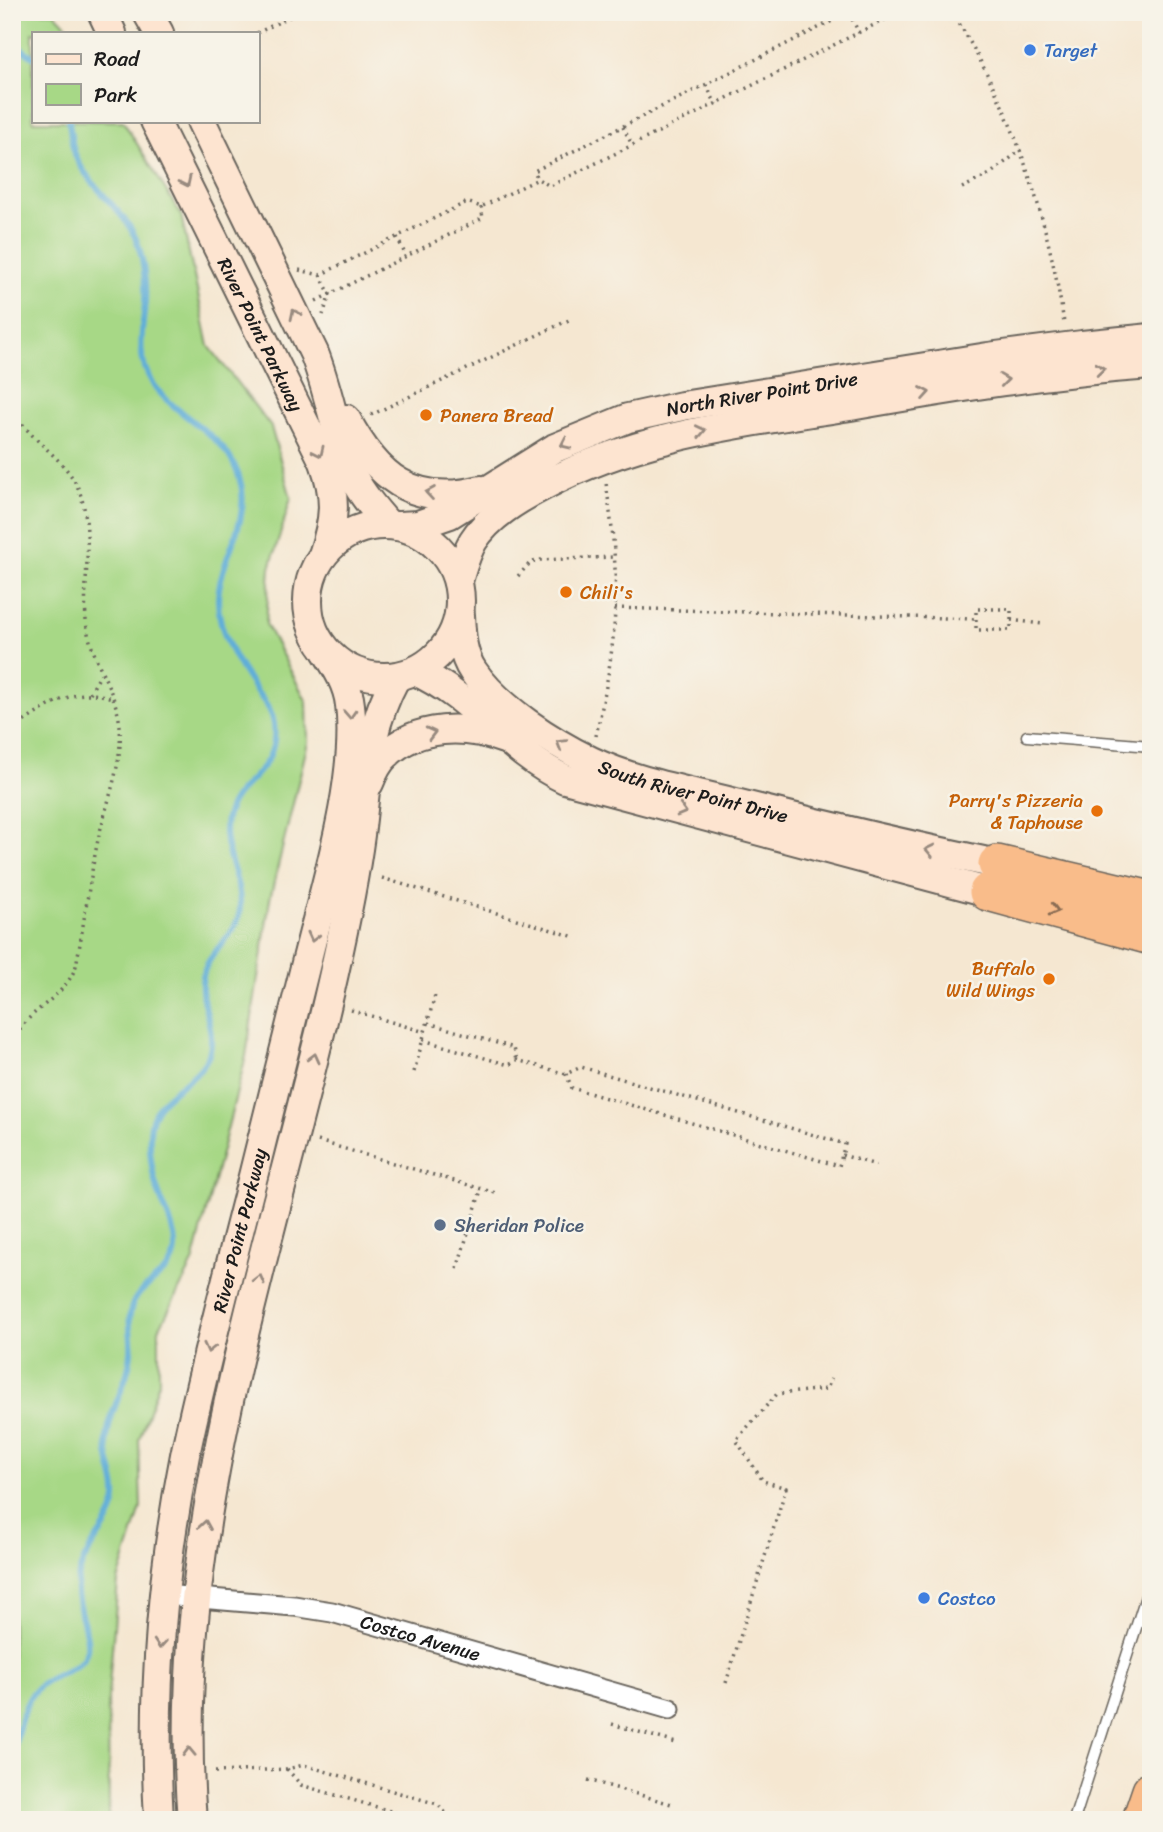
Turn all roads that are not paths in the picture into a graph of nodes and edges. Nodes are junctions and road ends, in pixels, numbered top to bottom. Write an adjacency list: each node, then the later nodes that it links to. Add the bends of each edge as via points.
1 (102, 12): 3 (street)
2 (147, 12): 4 (street)
3 (112, 32)
4 (158, 32)
5 (155, 122): 12 (street, River Point Parkway, one-way to 12, via 324,462 334,508)
6 (201, 122): 9 (street, River Point Parkway, one-way to 6)
7 (1151, 338): 10 (street, North River Point Drive, one-way to 10, via 988,357 654,411 576,439)
8 (1151, 365): 13 (street, North River Point Drive, one-way to 8, via 473,541 502,511 570,471 613,453 726,426 997,381)
9 (323, 376): 10 (street, one-way to 9, via 468,494 443,495 397,483 362,447); 11 (street, River Point Parkway, via 351,471 364,496)
10 (496, 484): 11 (street, North River Point Drive, via 441,517 418,525)
11 (393, 525): 12 (street, via 349,533); 13 (street, via 435,543)
12 (322, 556): 15 (street, via 309,586 308,610)
13 (458, 581): 14 (street)
14 (460, 615): 16 (street, via 444,649 427,665); 21 (street, South River Point Drive, one-way to 14, via 842,830 640,778 592,761 518,715 481,680 466,656)
15 (326, 651): 16 (street, via 359,673 374,677); 25 (street, River Point Parkway, one-way to 25, via 340,671 350,704 344,798 206,1360 185,1454)
16 (405, 674): 18 (street, South River Point Drive, via 434,679); 20 (street, River Point Parkway, via 382,705 374,726)
17 (1027, 736): 19 (lane)
18 (507, 740): 20 (street, one-way to 18, via 385,755 422,735 474,730); 21 (street, South River Point Drive, one-way to 21, via 548,771 584,785)
19 (1151, 746)
20 (365, 791): 26 (street, River Point Parkway, one-way to 20, via 231,1390 336,961)
21 (993, 878): 22 (highway); 23 (highway, one-way to 23)
22 (1151, 900)
23 (1142, 937)
24 (1151, 1581): 31 (lane)
25 (164, 1595): 26 (street, Costco Avenue); 29 (street, River Point Parkway, one-way to 29, via 156,1710)
26 (194, 1597): 27 (street, Costco Avenue, via 332,1612); 30 (street, River Point Parkway, one-way to 26, via 188,1728)
27 (670, 1709)
28 (1151, 1791): 32 (highway)
29 (159, 1820)
30 (192, 1820)
31 (1074, 1820)
32 (1141, 1820)

